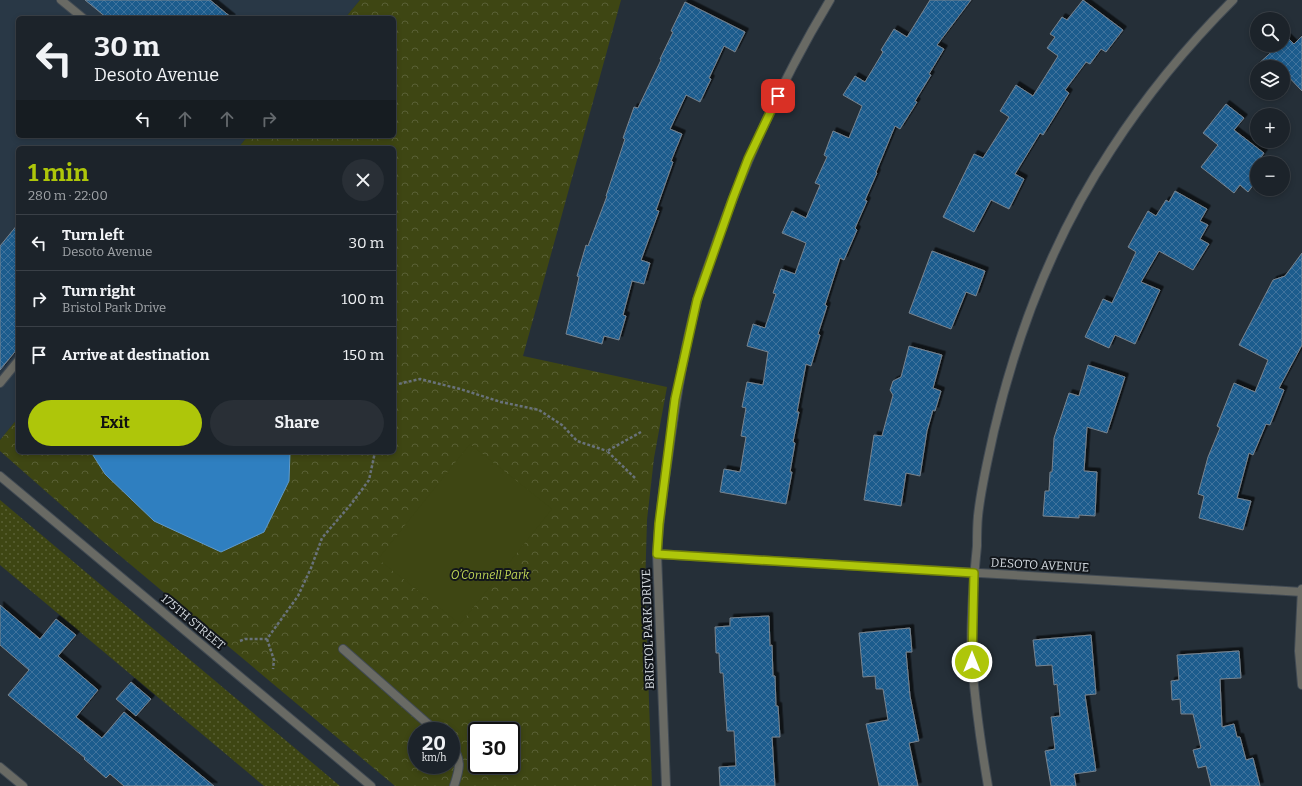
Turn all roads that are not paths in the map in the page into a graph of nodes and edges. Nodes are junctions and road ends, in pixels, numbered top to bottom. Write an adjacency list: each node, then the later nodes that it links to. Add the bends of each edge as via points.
1 (61, 0): 4 (street)
2 (830, 0): 8 (street, BRISTOL PARK DRIVE, via 795,60 748,159 697,300 675,399)
3 (1233, 0): 9 (street, via 1164,76 1110,152 1083,197 1037,293 1016,350 986,467 978,517)
4 (81, 16)
5 (16, 363): 6 (street)
6 (0, 383)
7 (0, 476): 18 (street, 175TH STREET)
8 (657, 554): 9 (street, DESOTO AVENUE); 20 (street, BRISTOL PARK DRIVE)
9 (974, 573): 11 (street, DESOTO AVENUE); 21 (street, via 972,662)
10 (1302, 589): 11 (street)
11 (1302, 592): 13 (street, via 1299,650)
12 (343, 650): 14 (street)
13 (1302, 685)
14 (426, 722)
15 (0, 766): 17 (street)
16 (458, 774): 19 (street)
17 (23, 786)
18 (371, 786)
19 (454, 786)
20 (666, 786)
21 (988, 786)

